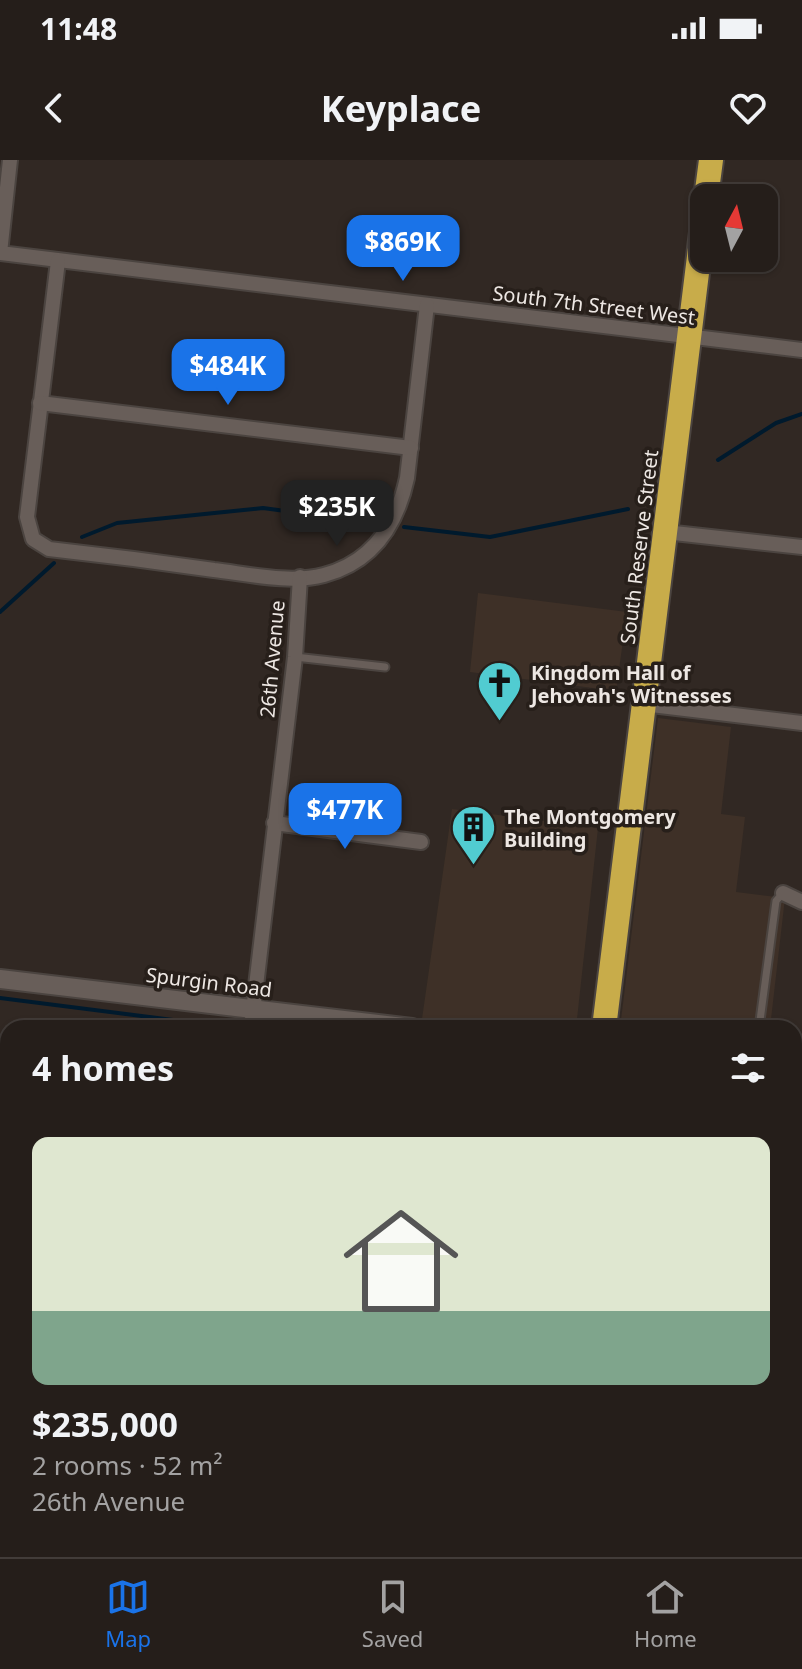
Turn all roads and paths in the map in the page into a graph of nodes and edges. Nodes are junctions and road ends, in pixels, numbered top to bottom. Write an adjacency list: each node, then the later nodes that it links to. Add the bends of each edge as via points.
1 (10, 160): 4 (street)
2 (711, 160): 3 (highway)
3 (708, 184)
4 (0, 253): 5 (street, South 7th Street West)
5 (58, 261): 7 (street, South 7th Street West); 10 (street)
6 (697, 272): 8 (highway, South Reserve Street)
7 (427, 305): 8 (street, South 7th Street West); 11 (street, 26th Avenue)
8 (689, 337): 9 (street, South 7th Street West); 12 (highway, South Reserve Street)
9 (802, 350)
10 (40, 403): 11 (street); 14 (street, via 27,517 33,539 49,549)
11 (411, 448): 14 (street, 26th Avenue, via 402,502 383,539 324,575)
12 (665, 532): 13 (street); 17 (highway, South Reserve Street)
13 (802, 547)
14 (300, 577): 15 (street, 26th Avenue)
15 (295, 657): 16 (lane); 19 (street, 26th Avenue)
16 (385, 667)
17 (643, 704): 18 (street); 27 (highway, South Reserve Street)
18 (802, 723)
19 (274, 823): 20 (street); 24 (street, 26th Avenue)
20 (421, 842)
21 (783, 893): 22 (street); 28 (lane, via 776,901)
22 (802, 902)
23 (0, 979): 24 (street, Spurgin Road)
24 (253, 1009): 25 (street, 26th Avenue); 26 (street, Spurgin Road)
25 (252, 1020)
26 (345, 1020)
27 (605, 1020)
28 (760, 1020)

